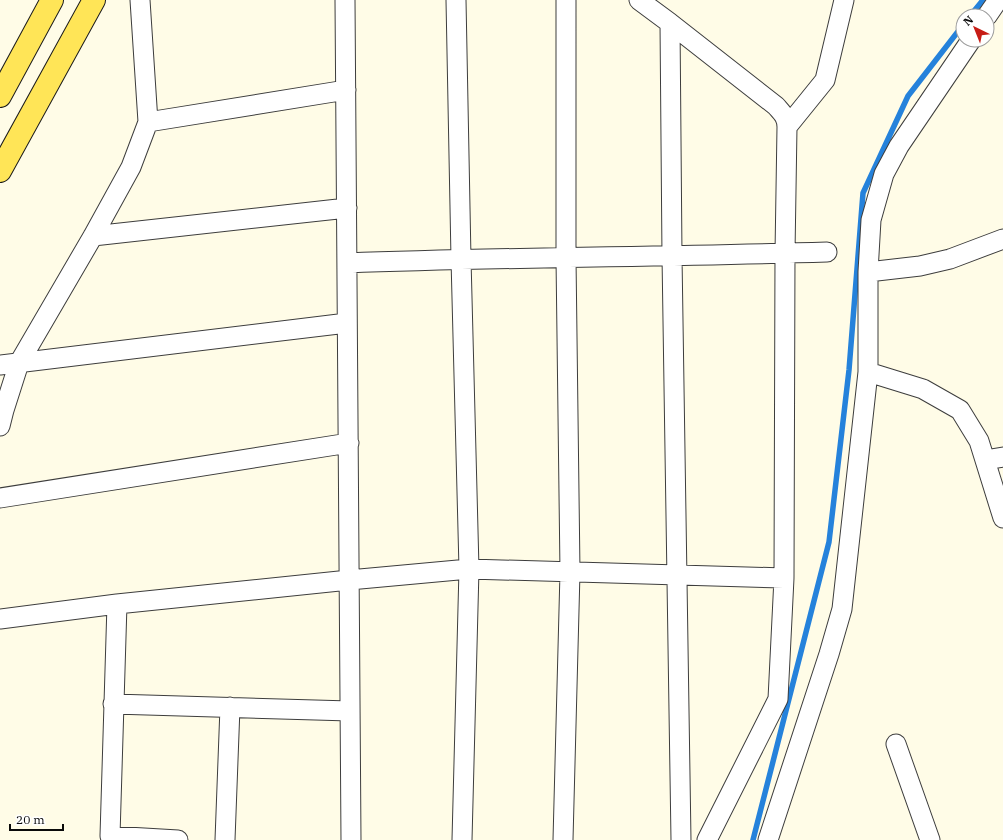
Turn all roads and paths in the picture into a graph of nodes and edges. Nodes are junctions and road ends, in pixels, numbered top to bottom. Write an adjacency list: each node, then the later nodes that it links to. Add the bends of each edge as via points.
1 (52, 0): 12 (main road)
2 (94, 0): 15 (main road)
3 (140, 0): 13 (street)
4 (345, 0): 11 (street)
5 (456, 0): 23 (street)
6 (566, 0): 22 (street)
7 (639, 0): 9 (street)
8 (844, 0): 14 (street, via 825,80)
9 (670, 23): 14 (street, via 776,106); 21 (street)
10 (966, 48): 25 (street, via 899,146 884,174 871,220)
11 (346, 90): 13 (street); 16 (street)
12 (0, 96)
13 (148, 122): 17 (street, via 131,167)
14 (789, 125): 20 (street)
15 (0, 171)
16 (347, 208): 17 (street); 24 (street)
17 (93, 236): 27 (street)
18 (1003, 240): 25 (street, via 950,259 920,266)
19 (828, 252): 20 (street)
20 (785, 254): 21 (street); 38 (street)
21 (672, 256): 22 (street); 37 (street)
22 (566, 258): 23 (street); 36 (street)
23 (461, 259): 24 (street); 35 (street)
24 (347, 263): 26 (street)
25 (868, 272): 29 (street)
26 (347, 323): 27 (street); 31 (street)
27 (19, 363): 28 (street); 30 (street)
28 (0, 365)
29 (868, 372): 32 (street, via 923,389 960,410 979,441); 53 (street, via 842,609)
30 (0, 426)
31 (348, 443): 33 (street); 39 (street)
32 (994, 459): 34 (street)
33 (0, 498)
34 (1003, 518)
35 (469, 569): 36 (street); 39 (street); 49 (street)
36 (570, 572): 37 (street); 50 (street)
37 (676, 576): 38 (street); 51 (street)
38 (784, 578): 52 (street, via 778,699)
39 (350, 580): 40 (street); 44 (street)
40 (117, 604): 41 (street); 42 (street)
41 (0, 619)
42 (114, 704): 43 (street); 46 (street, via 110,836)
43 (230, 707): 44 (street); 47 (street)
44 (350, 710): 48 (street)
45 (896, 744): 54 (street)
46 (178, 840)
47 (225, 840)
48 (351, 840)
49 (462, 840)
50 (563, 840)
51 (681, 840)
52 (707, 840)
53 (768, 840)
54 (930, 840)

